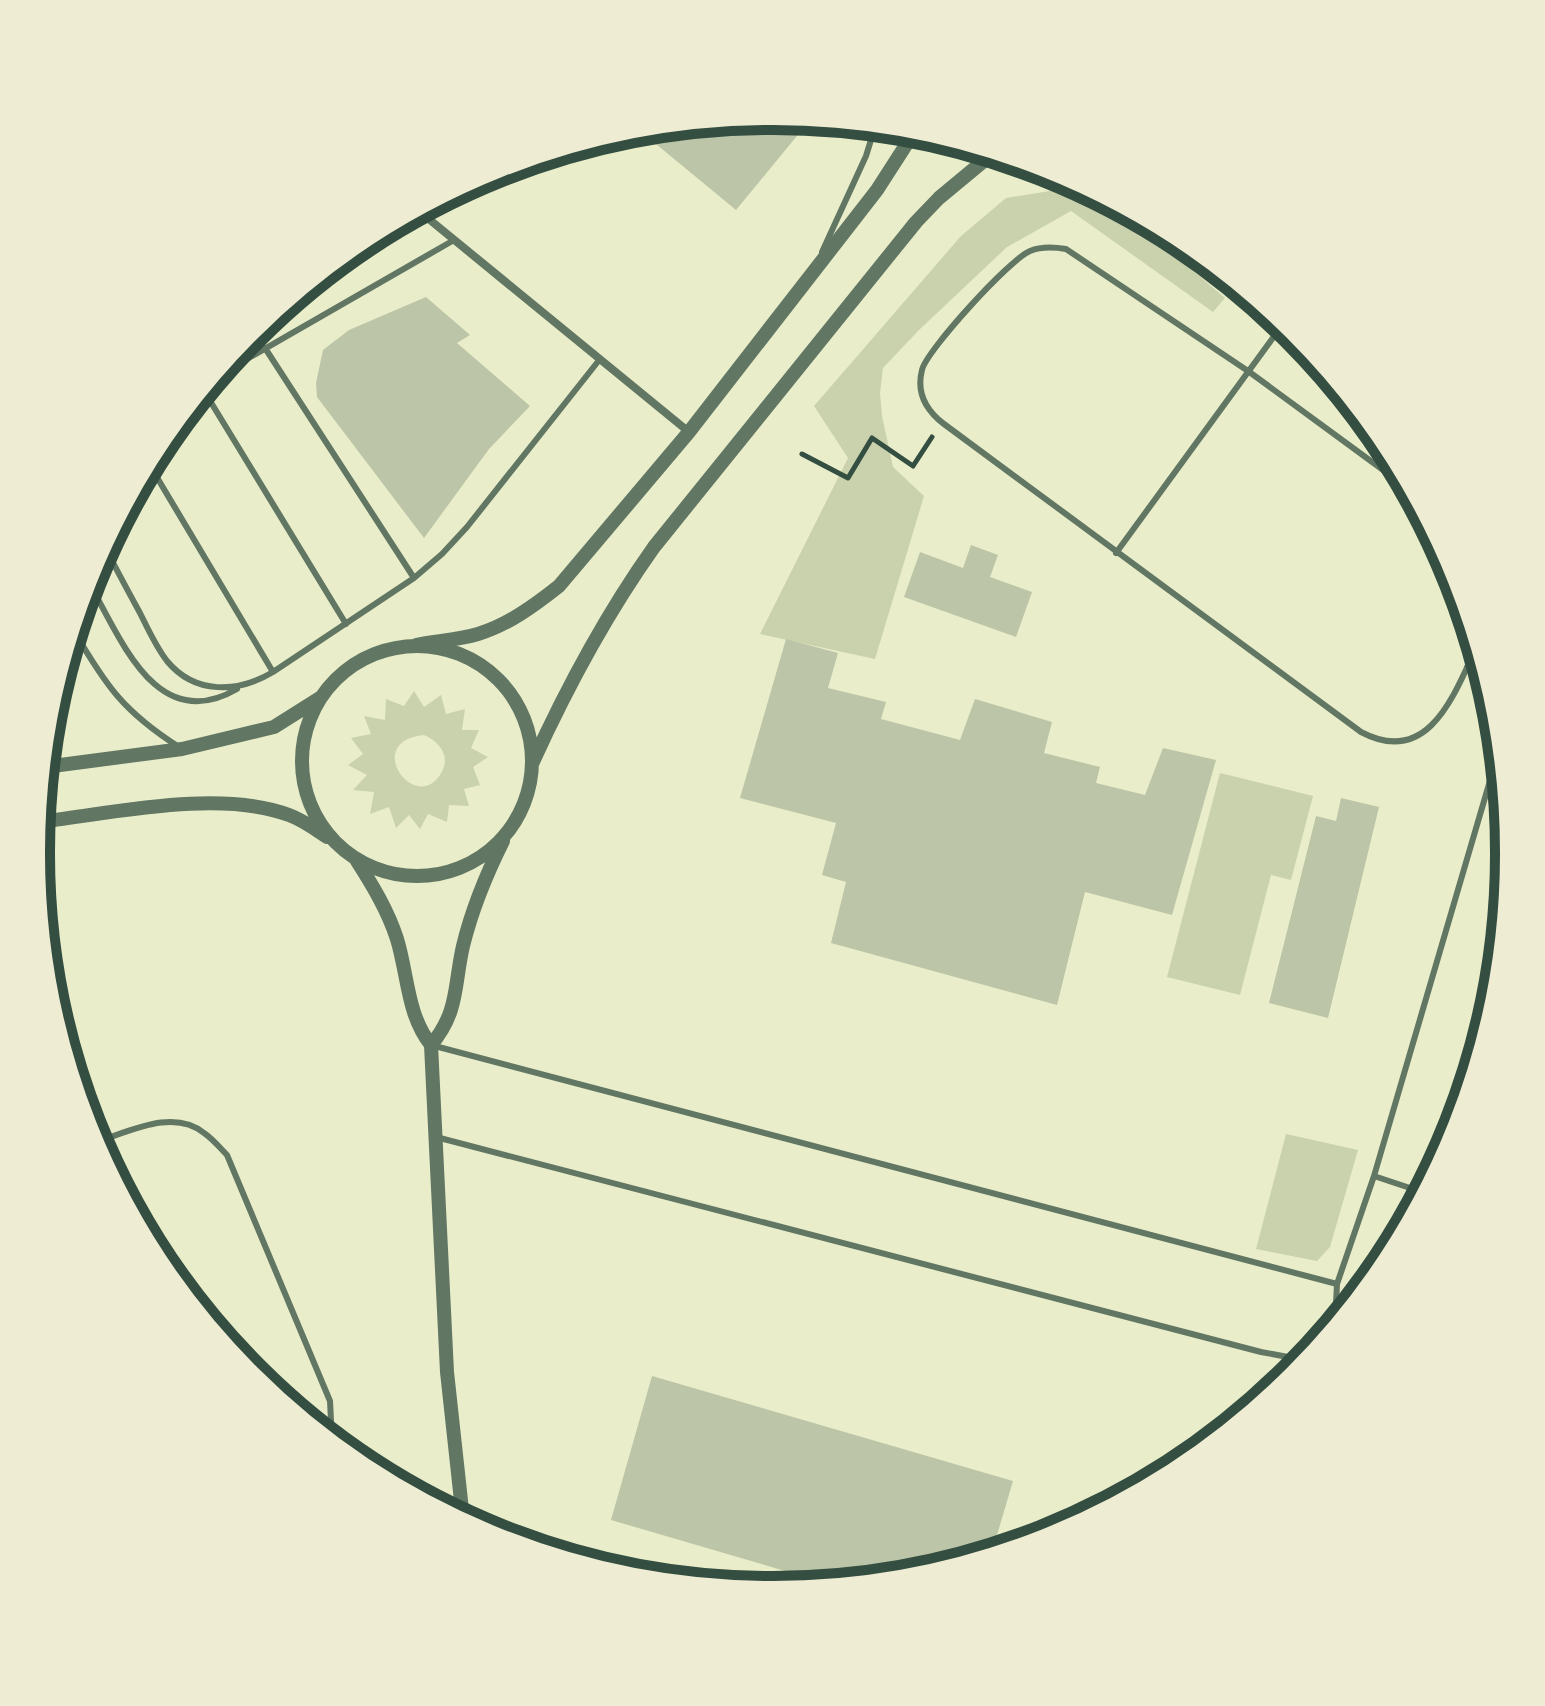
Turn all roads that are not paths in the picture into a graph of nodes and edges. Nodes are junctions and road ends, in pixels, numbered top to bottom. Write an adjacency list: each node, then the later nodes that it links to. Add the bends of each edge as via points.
1 (872, 138): 6 (lane)
2 (907, 143): 6 (street)
3 (982, 162): 31 (street, via 916,222 654,547 591,642)
4 (428, 218): 5 (street)
5 (454, 240): 8 (lane); 10 (street)
6 (812, 275): 13 (street)
7 (1275, 335): 11 (lane)
8 (265, 348): 9 (lane); 18 (lane)
9 (246, 359)
10 (600, 359): 13 (street); 18 (lane, via 467,527)
11 (1248, 371): 14 (lane); 16 (lane); 16 (lane, via 1078,255 1041,247 1017,258 925,360 920,384 934,416)
12 (210, 400): 20 (lane)
13 (689, 432): 22 (street, via 559,586 540,601 478,634)
14 (1385, 472)
15 (157, 477): 26 (lane)
16 (1116, 553): 24 (lane, via 1376,741 1410,741 1425,733)
17 (112, 561): 27 (lane, via 159,649 176,670 199,684)
18 (414, 578): 20 (lane)
19 (97, 597): 27 (lane, via 142,673 161,691 199,702)
20 (346, 624): 26 (lane)
21 (82, 643): 29 (lane, via 120,703)
22 (416, 645): 28 (street, via 378,651 346,669); 31 (street, via 453,650 486,667 512,694 528,727)
23 (1469, 663): 24 (lane)
24 (1467, 667): 25 (lane)
25 (1471, 670)
26 (273, 672): 27 (lane)
27 (239, 687)
28 (320, 697): 29 (street, via 274,727); 35 (street, via 301,756 304,787 315,816)
29 (182, 749): 30 (street)
30 (56, 763)
31 (532, 764): 34 (street, via 525,801)
32 (1491, 778): 40 (lane)
33 (51, 821): 35 (street, via 199,803 245,806 289,815)
34 (506, 834): 36 (street, via 482,856 442,873 387,873); 37 (street, via 474,908 454,1006)
35 (333, 841): 36 (street)
36 (357, 860): 37 (street, via 387,913 415,1019)
37 (431, 1045): 38 (street); 42 (lane)
38 (436, 1137): 44 (lane); 46 (street, via 447,1372)
39 (109, 1138): 45 (lane, via 176,1120 202,1131 227,1155 330,1401)
40 (1374, 1176): 41 (lane); 42 (lane)
41 (1412, 1189)
42 (1337, 1284): 43 (lane)
43 (1336, 1305)
44 (1289, 1357)
45 (331, 1425)
46 (461, 1505)

